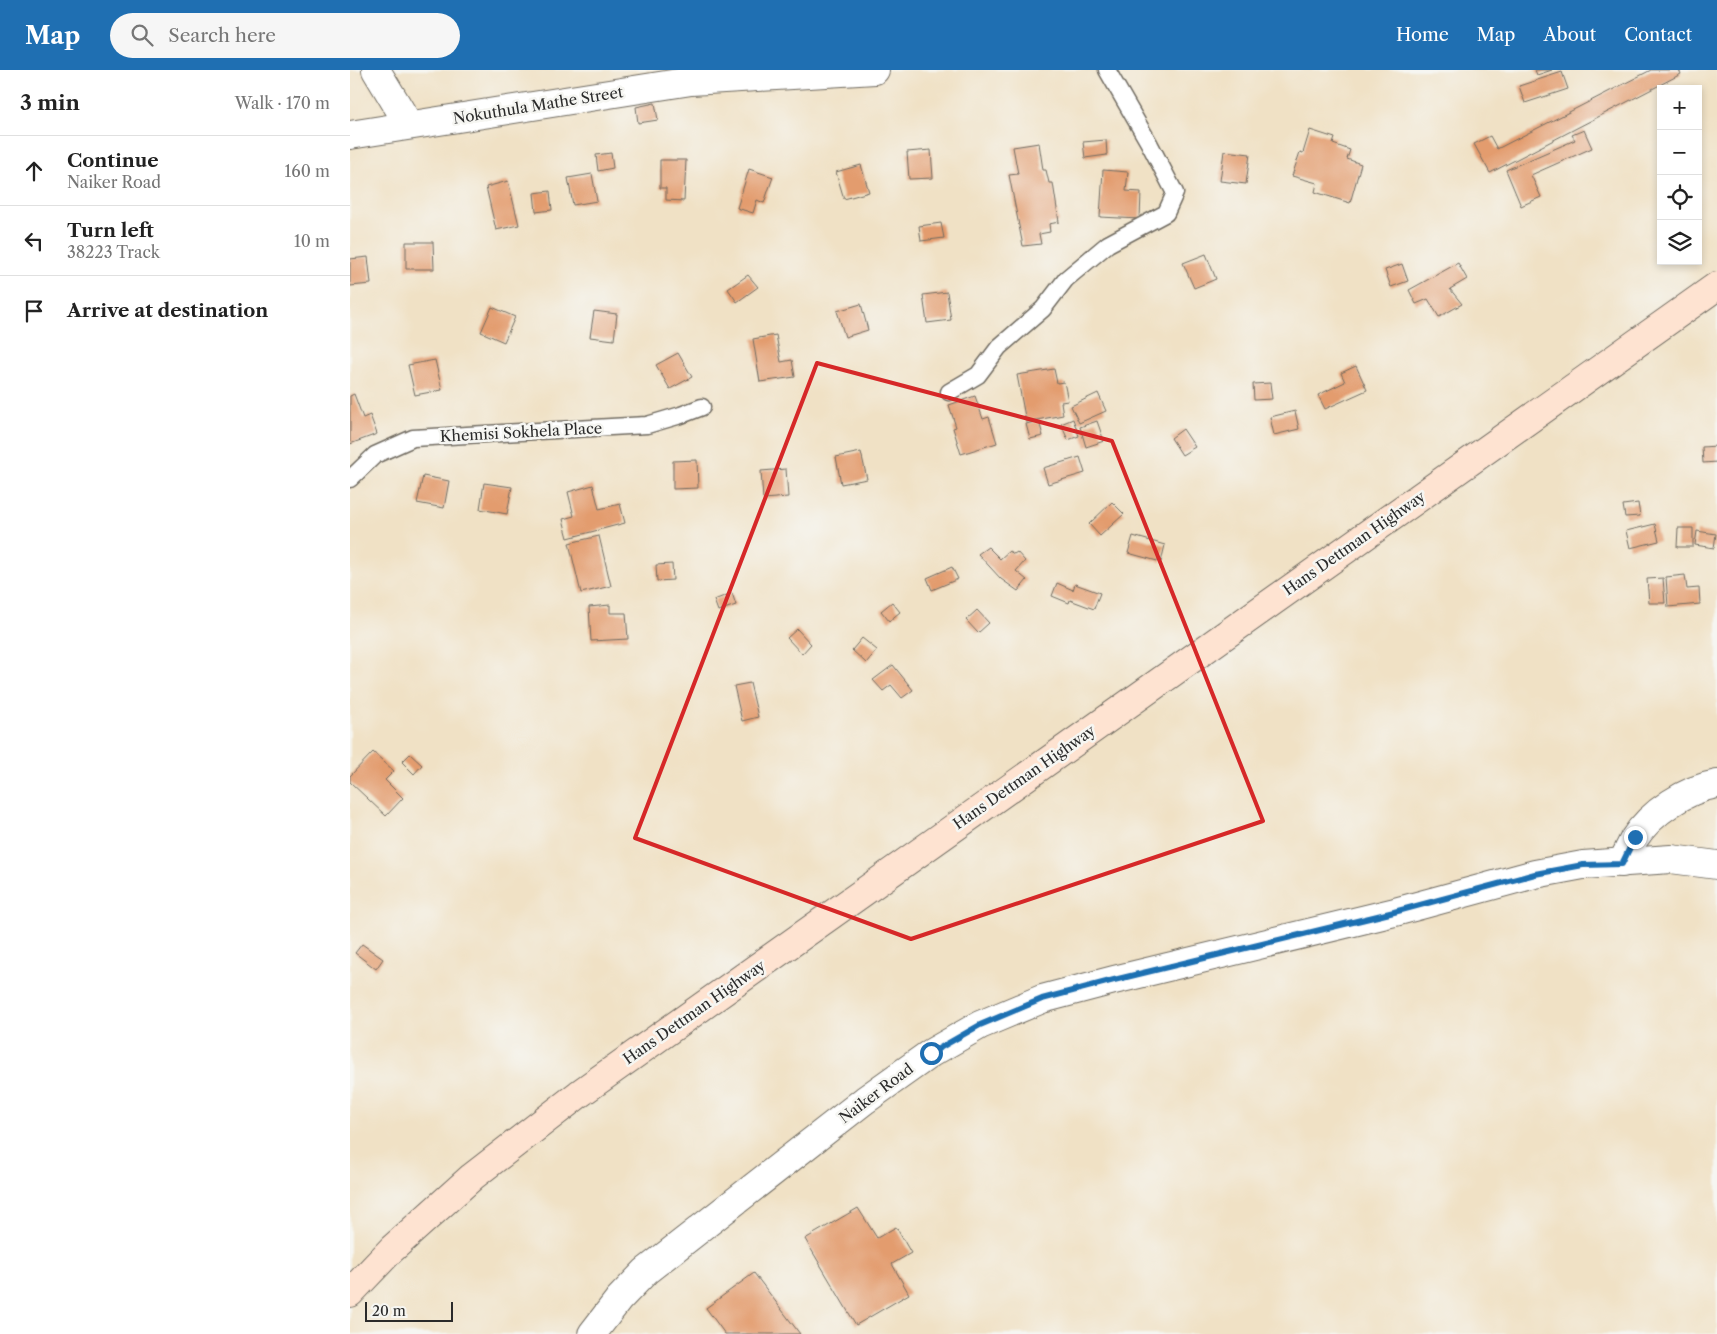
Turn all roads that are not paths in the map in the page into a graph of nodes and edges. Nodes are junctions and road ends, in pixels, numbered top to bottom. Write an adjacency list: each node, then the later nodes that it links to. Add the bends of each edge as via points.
1 (376, 70): 4 (street)
2 (876, 70): 4 (street, Nokuthula Mathe Street, via 691,81)
3 (1107, 70): 7 (lane, via 1175,193 1166,213 1108,244 1066,279 1043,309 999,348 978,375)
4 (409, 125): 5 (street, Nokuthula Mathe Street)
5 (350, 135)
6 (1717, 286): 13 (street, Hans Dettman Highway, via 579,1094 472,1176)
7 (949, 392)
8 (702, 407): 9 (lane, Khemisi Sokhela Place, via 647,425 413,438 375,455)
9 (350, 479)
10 (1717, 784): 11 (street, via 1703,786 1674,800 1654,816 1635,837)
11 (1622, 864): 12 (street, Naiker Road, via 1671,859); 14 (street, Naiker Road, via 1583,865 1535,874 1042,999 980,1025 931,1053 865,1100 646,1271)
12 (1717, 865)
13 (352, 1284)
14 (592, 1334)

